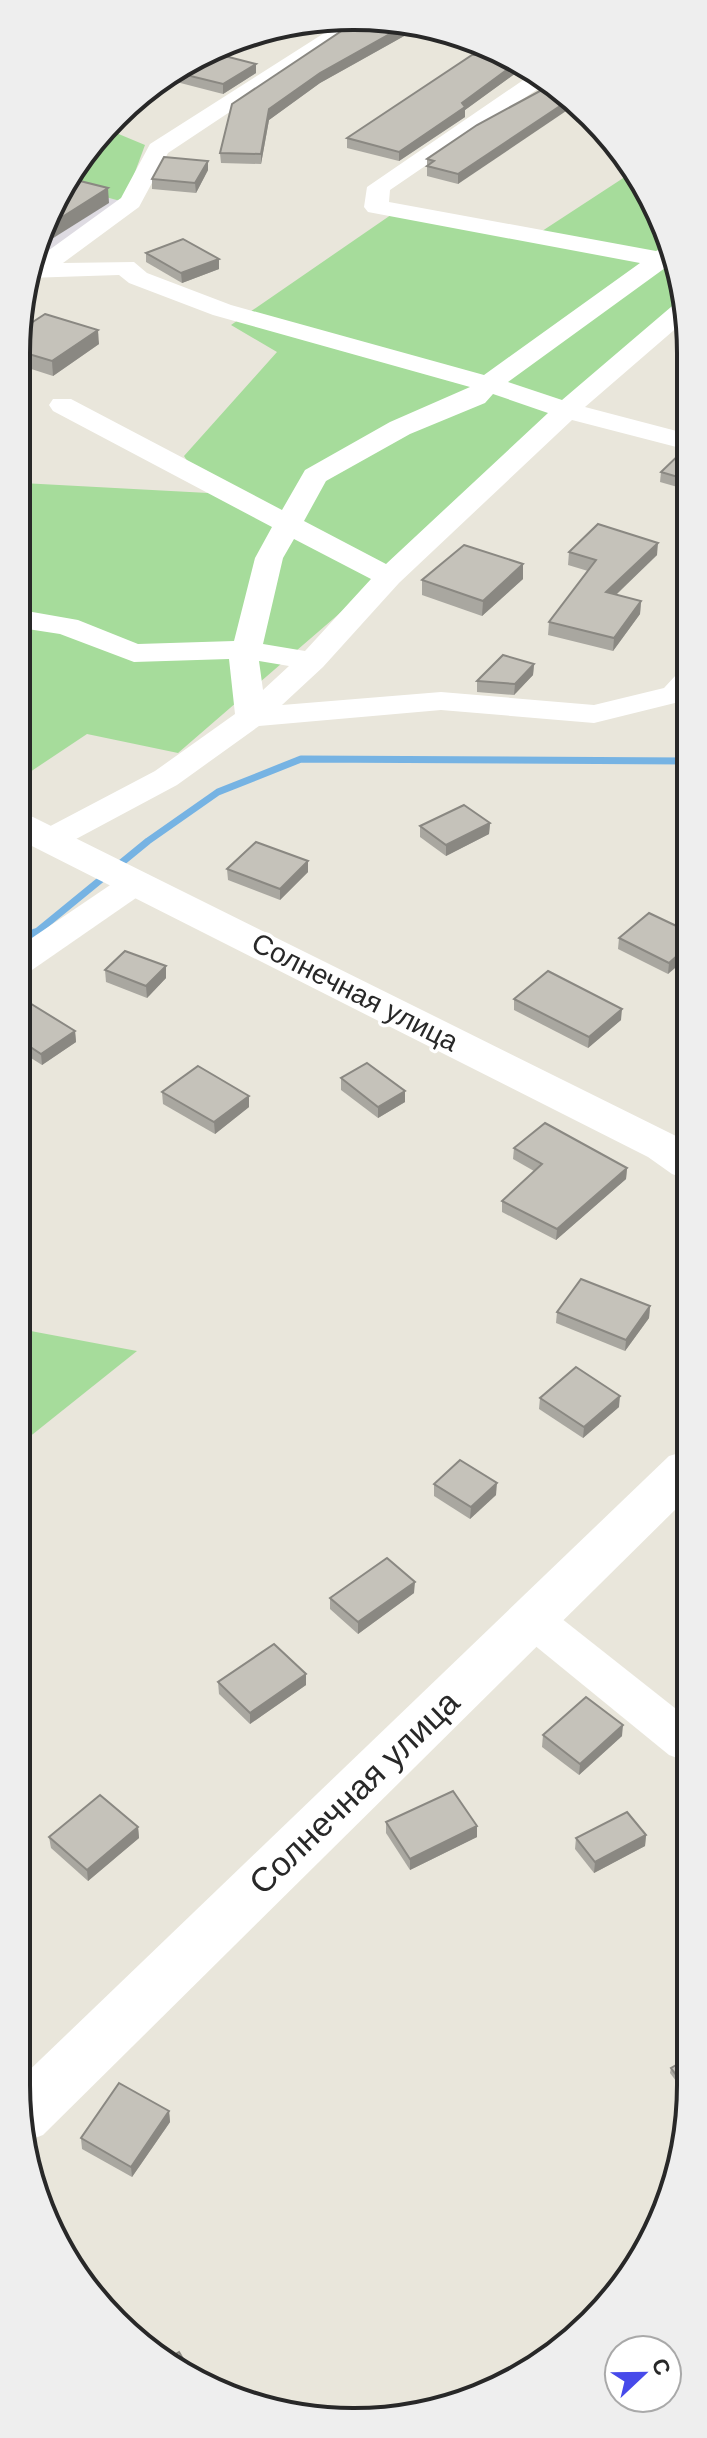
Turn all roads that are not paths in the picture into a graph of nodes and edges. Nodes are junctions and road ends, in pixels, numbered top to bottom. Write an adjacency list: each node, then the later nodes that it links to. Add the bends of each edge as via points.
1 (342, 31): 5 (street, via 158,149 131,202)
2 (531, 84): 3 (street, via 379,187 376,207)
3 (662, 257)
4 (663, 261): 8 (street)
5 (42, 266)
6 (40, 273): 8 (street, via 125,267 138,278 222,310)
7 (675, 317): 10 (street)
8 (488, 384): 10 (street); 12 (street, via 476,397 400,428 315,476)
9 (62, 405): 12 (street)
10 (569, 411): 11 (street); 13 (street)
11 (677, 439)
12 (287, 525): 13 (street); 15 (street, via 269,558)
13 (389, 577): 16 (street)
14 (30, 620): 15 (street, via 67,626 134,653)
15 (246, 650): 16 (street); 18 (street)
16 (312, 661): 18 (street)
17 (677, 693): 18 (street, via 594,714 441,701)
18 (251, 717): 19 (street, via 166,778)
19 (36, 832): 20 (street, Солнечная улица)
20 (137, 882): 21 (street); 22 (street, Солнечная улица)
21 (30, 955)
22 (677, 1157)
23 (677, 1478): 24 (street, Солнечная улица)
24 (532, 1619): 25 (street); 26 (street, Солнечная улица)
25 (677, 1736)
26 (31, 2107)

